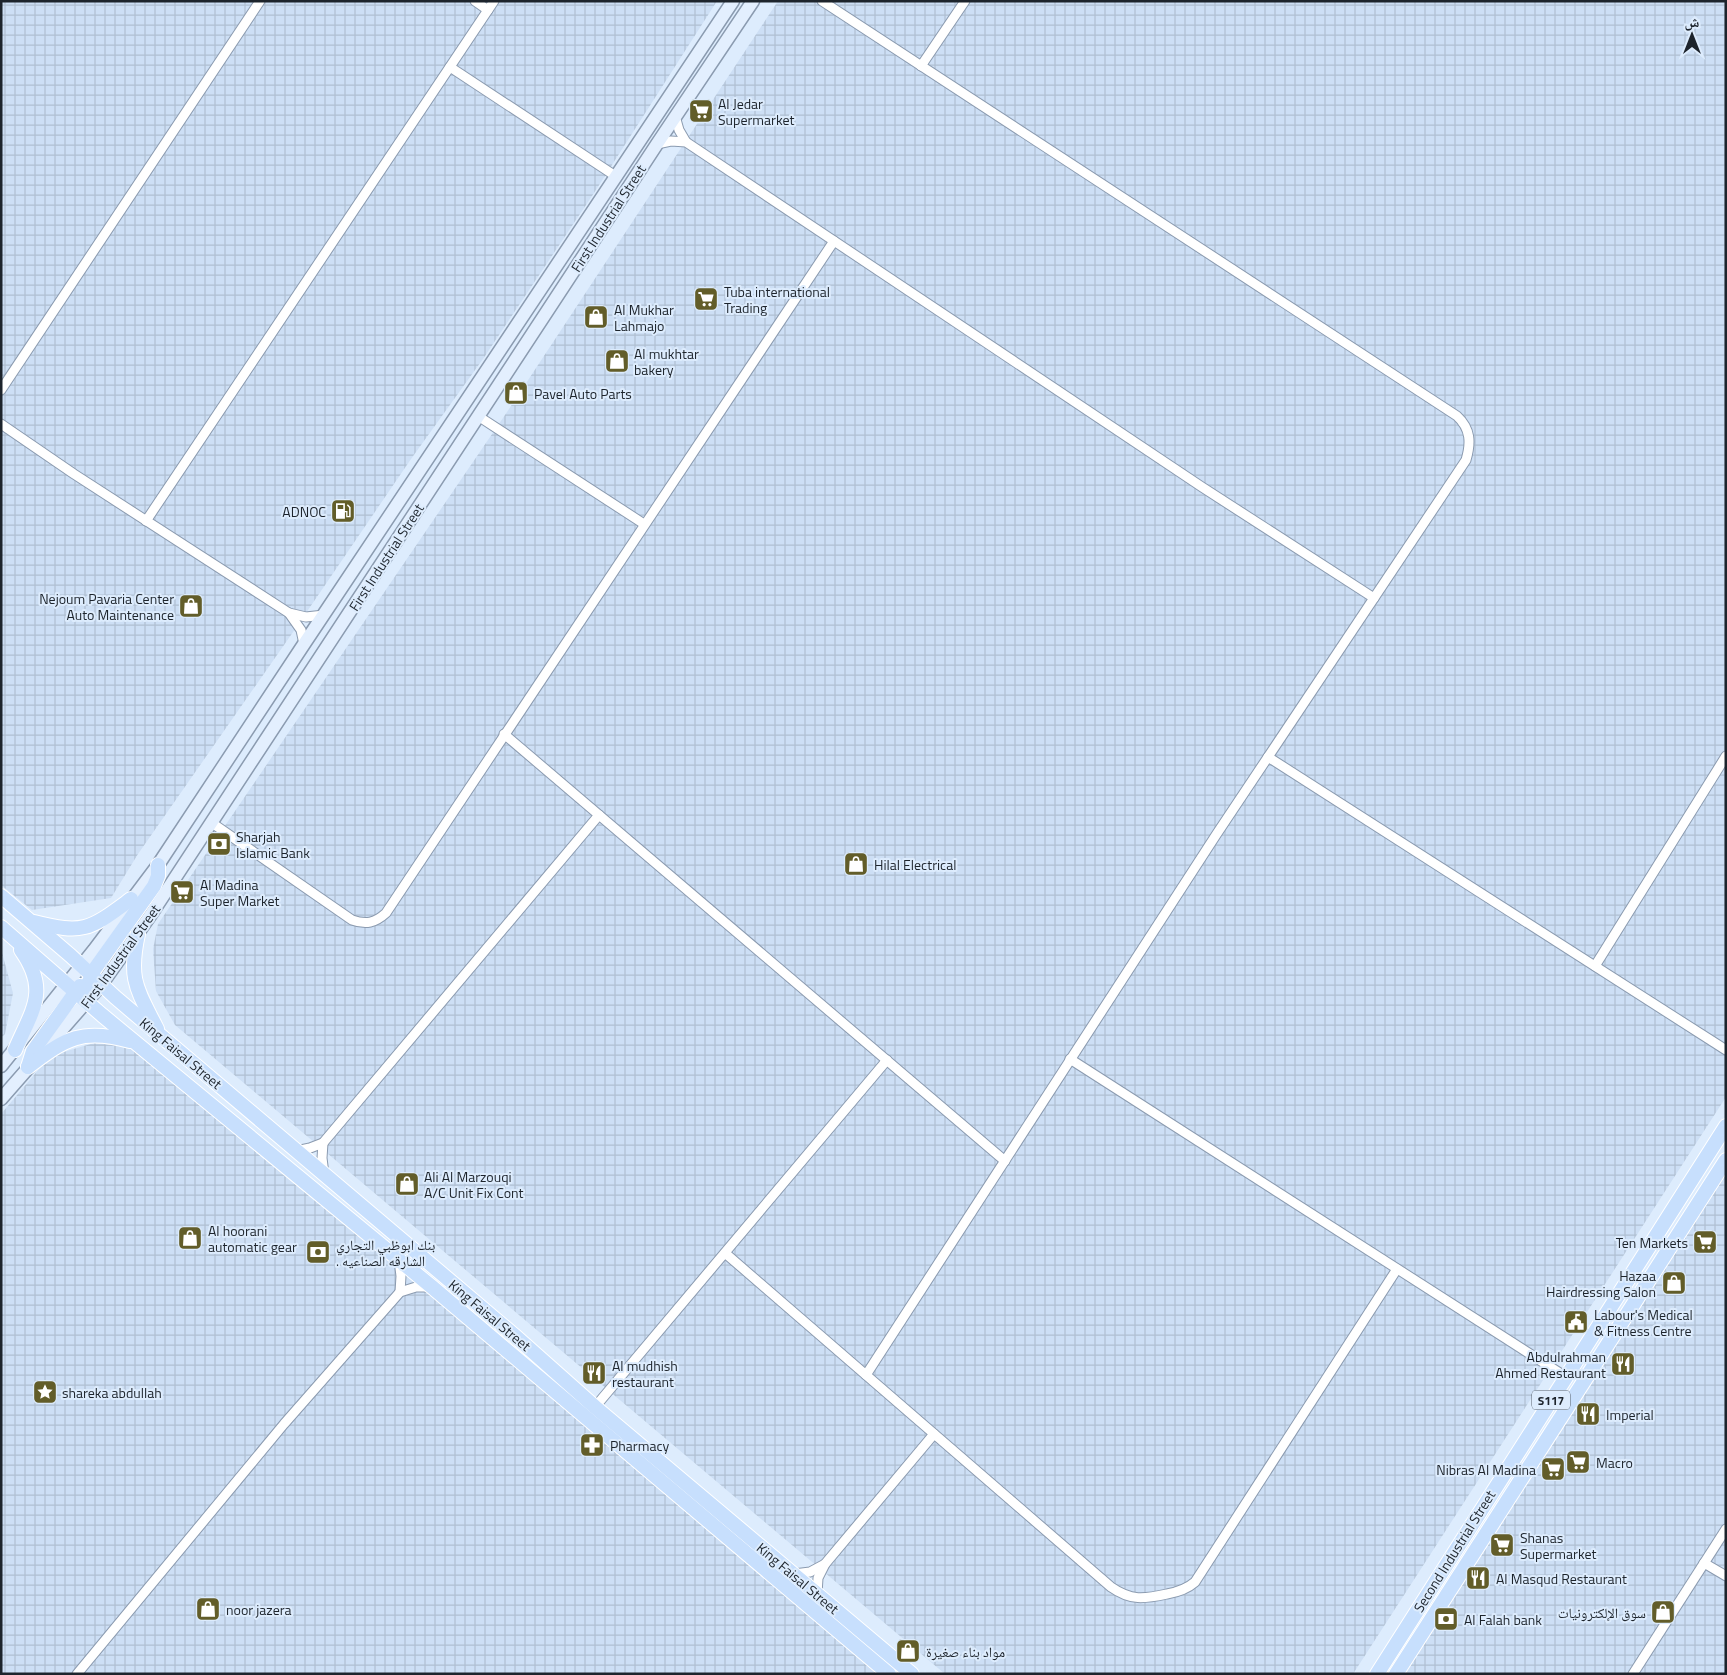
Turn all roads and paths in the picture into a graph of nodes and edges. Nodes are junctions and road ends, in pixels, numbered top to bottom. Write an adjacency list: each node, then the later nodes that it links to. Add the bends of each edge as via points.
1 (260, 1): 16 (street)
2 (475, 1): 8 (street)
3 (494, 1): 8 (street)
4 (733, 1): 14 (main road, First Industrial Street)
5 (753, 1): 11 (main road, First Industrial Street)
6 (822, 1): 9 (street)
7 (965, 1): 9 (street)
8 (488, 10): 10 (street)
9 (921, 66): 21 (street, via 1462,421 1470,442 1466,460)
10 (450, 67): 14 (street); 19 (street)
11 (675, 116): 12 (street); 13 (main road, First Industrial Street)
12 (686, 142): 13 (street); 15 (street)
13 (657, 144): 17 (main road, First Industrial Street)
14 (617, 176): 23 (main road, First Industrial Street)
15 (834, 241): 20 (street); 21 (street)
16 (1, 390)
17 (478, 416): 20 (street); 29 (main road, First Industrial Street)
18 (1, 424): 19 (street)
19 (146, 521): 22 (street)
20 (644, 524): 25 (street)
21 (1374, 598): 26 (street)
22 (289, 613): 23 (street, via 306,617); 24 (street)
23 (324, 615): 24 (main road, First Industrial Street)
24 (304, 644): 30 (main road, First Industrial Street)
25 (504, 734): 28 (street); 29 (street, via 386,913 370,923 352,920)
26 (1268, 756): 36 (street); 43 (street)
27 (1726, 756): 36 (street)
28 (598, 815): 44 (street); 49 (street)
29 (212, 823): 35 (main road, First Industrial Street)
30 (158, 865): 32 (main road, First Industrial Street); 37 (main road, via 154,886)
31 (1, 896): 33 (main road, King Faisal Street)
32 (131, 899): 33 (main road, via 100,921 80,929); 37 (main road, First Industrial Street)
33 (31, 921): 37 (main road, King Faisal Street)
34 (3, 929): 38 (main road, King Faisal Street); 42 (main road, via 29,962 37,991 32,1014)
35 (138, 934): 37 (main road, First Industrial Street); 39 (main road, via 133,958 134,977)
36 (1595, 966): 41 (street)
37 (91, 975): 38 (main road, First Industrial Street); 38 (main road, via 87,989); 39 (main road, King Faisal Street)
38 (77, 993): 40 (main road, King Faisal Street); 42 (main road, First Industrial Street); 46 (main road, via 34,1051)
39 (160, 1034): 50 (main road, King Faisal Street)
40 (135, 1042): 46 (main road, via 104,1035 79,1036 53,1048); 55 (main road, King Faisal Street)
41 (1725, 1047)
42 (15, 1050): 45 (main road, First Industrial Street)
43 (1070, 1059): 52 (street); 56 (street)
44 (887, 1060): 52 (street); 54 (street)
45 (1, 1066)
46 (28, 1067): 47 (main road)
47 (1, 1099)
48 (1726, 1126): 60 (main road, Second Industrial Street / S117)
49 (324, 1143): 50 (street); 53 (street)
50 (296, 1151): 53 (main road, King Faisal Street)
51 (1726, 1160): 73 (main road, Second Industrial Street / S117)
52 (1005, 1161): 59 (street)
53 (324, 1174): 61 (main road, King Faisal Street, via 514,1334)
54 (725, 1253): 59 (street); 61 (street)
55 (399, 1260): 57 (main road, King Faisal Street); 58 (street)
56 (1397, 1268): 60 (street); 62 (street, via 1199,1576 1180,1592 1148,1598 1118,1592)
57 (432, 1287): 58 (street); 70 (main road, King Faisal Street)
58 (400, 1292): 69 (street, via 284,1424)
59 (866, 1375): 62 (street)
60 (1566, 1377): 72 (main road, Second Industrial Street / S117)
61 (595, 1407): 66 (main road, King Faisal Street)
62 (934, 1434): 65 (street)
63 (1726, 1529): 64 (street)
64 (1704, 1562): 67 (street); 74 (street)
65 (825, 1564): 66 (street, via 810,1572); 68 (street, via 818,1578)
66 (794, 1574): 68 (main road, King Faisal Street)
67 (1726, 1576)
68 (817, 1594): 71 (main road, King Faisal Street)
69 (77, 1674)
70 (889, 1674)
71 (912, 1674)
72 (1377, 1674)
73 (1396, 1674)
74 (1633, 1674)

